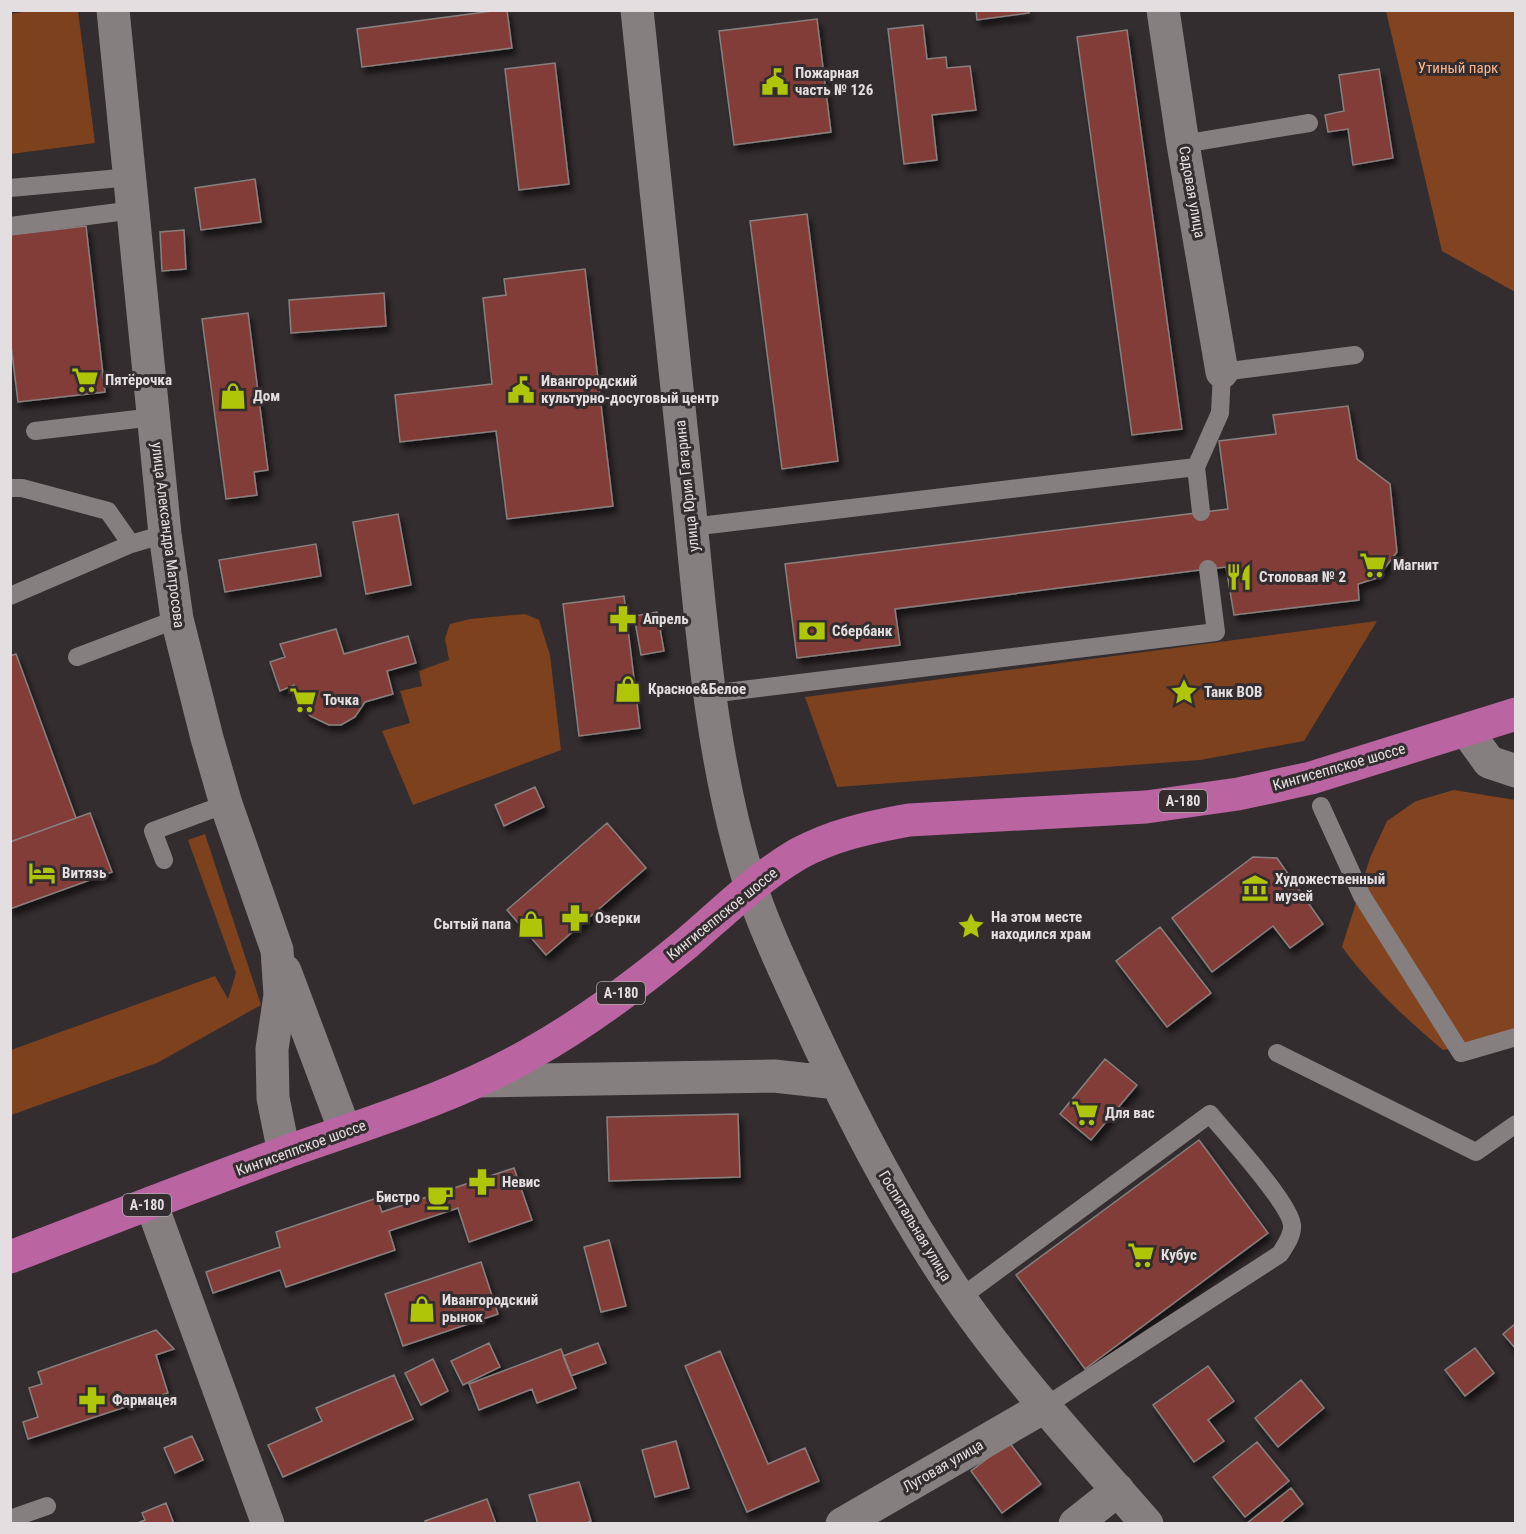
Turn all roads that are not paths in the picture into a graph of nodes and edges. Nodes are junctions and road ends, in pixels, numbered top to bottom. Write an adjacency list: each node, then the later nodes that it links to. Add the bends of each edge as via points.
1 (113, 10): 6 (street, улица Александра Матросова)
2 (636, 10): 17 (street, улица Юрия Гагарина)
3 (1163, 10): 5 (street, Садовая улица)
4 (1310, 123): 5 (lane)
5 (1183, 144): 11 (street, Садовая улица)
6 (131, 177): 7 (lane); 8 (street, улица Александра Матросова)
7 (10, 188)
8 (134, 210): 9 (lane); 12 (street, улица Александра Матросова)
9 (10, 226)
10 (1355, 355): 11 (lane)
11 (1222, 372): 14 (lane, via 1220,413)
12 (154, 417): 13 (lane); 18 (street, улица Александра Матросова)
13 (35, 431)
14 (1196, 467): 16 (lane); 17 (lane)
15 (10, 488): 19 (lane, via 108,511)
16 (1201, 512)
17 (691, 527): 24 (street, улица Юрия Гагарина)
18 (165, 534): 19 (lane); 22 (street, улица Александра Матросова)
19 (131, 544): 21 (lane)
20 (1208, 569): 24 (lane, via 1216,632)
21 (10, 596)
22 (177, 619): 23 (lane); 28 (street, улица Александра Матросова)
23 (78, 657)
24 (710, 694): 31 (street, улица Юрия Гагарина, via 727,797)
25 (1515, 714): 26 (highway, Кингисеппское шоссе / А-180)
26 (1466, 730): 27 (street, via 1489,762); 31 (highway, Кингисеппское шоссе / А-180, via 1311,778 1238,794 1146,807 909,820 873,826 840,835 798,854)
27 (1515, 771)
28 (226, 804): 30 (lane, via 153,831); 32 (street, улица Александра Матросова)
29 (1321, 806): 33 (lane, via 1362,896 1461,1053)
30 (164, 860)
31 (751, 886): 35 (highway, Кингисеппское шоссе / А-180, via 686,944 609,1003 531,1054); 36 (street, Госпитальная улица)
32 (277, 950): 38 (street); 39 (street, улица Александра Матросова, via 280,994 272,1078)
33 (1515, 1037)
34 (1277, 1053): 37 (lane, via 1476,1152)
35 (478, 1081): 36 (street, via 774,1076); 38 (highway, Кингисеппское шоссе / А-180)
36 (837, 1083): 42 (street, Госпитальная улица, via 914,1228)
37 (1515, 1124)
38 (345, 1131): 39 (highway, Кингисеппское шоссе / А-180)
39 (284, 1153): 40 (highway, Кингисеппское шоссе / А-180)
40 (151, 1203): 41 (highway, Кингисеппское шоссе / А-180); 47 (street)
41 (10, 1257)
42 (960, 1298): 43 (street, Госпитальная улица); 43 (lane, via 1210,1114 1278,1196 1293,1227 1280,1254)
43 (1044, 1407): 44 (street, Госпитальная улица); 48 (street, Луговая улица)
44 (1118, 1490): 49 (street); 50 (street, Госпитальная улица)
45 (47, 1506): 46 (lane)
46 (10, 1519)
47 (268, 1524)
48 (842, 1524)
49 (1075, 1524)
50 (1147, 1524)

